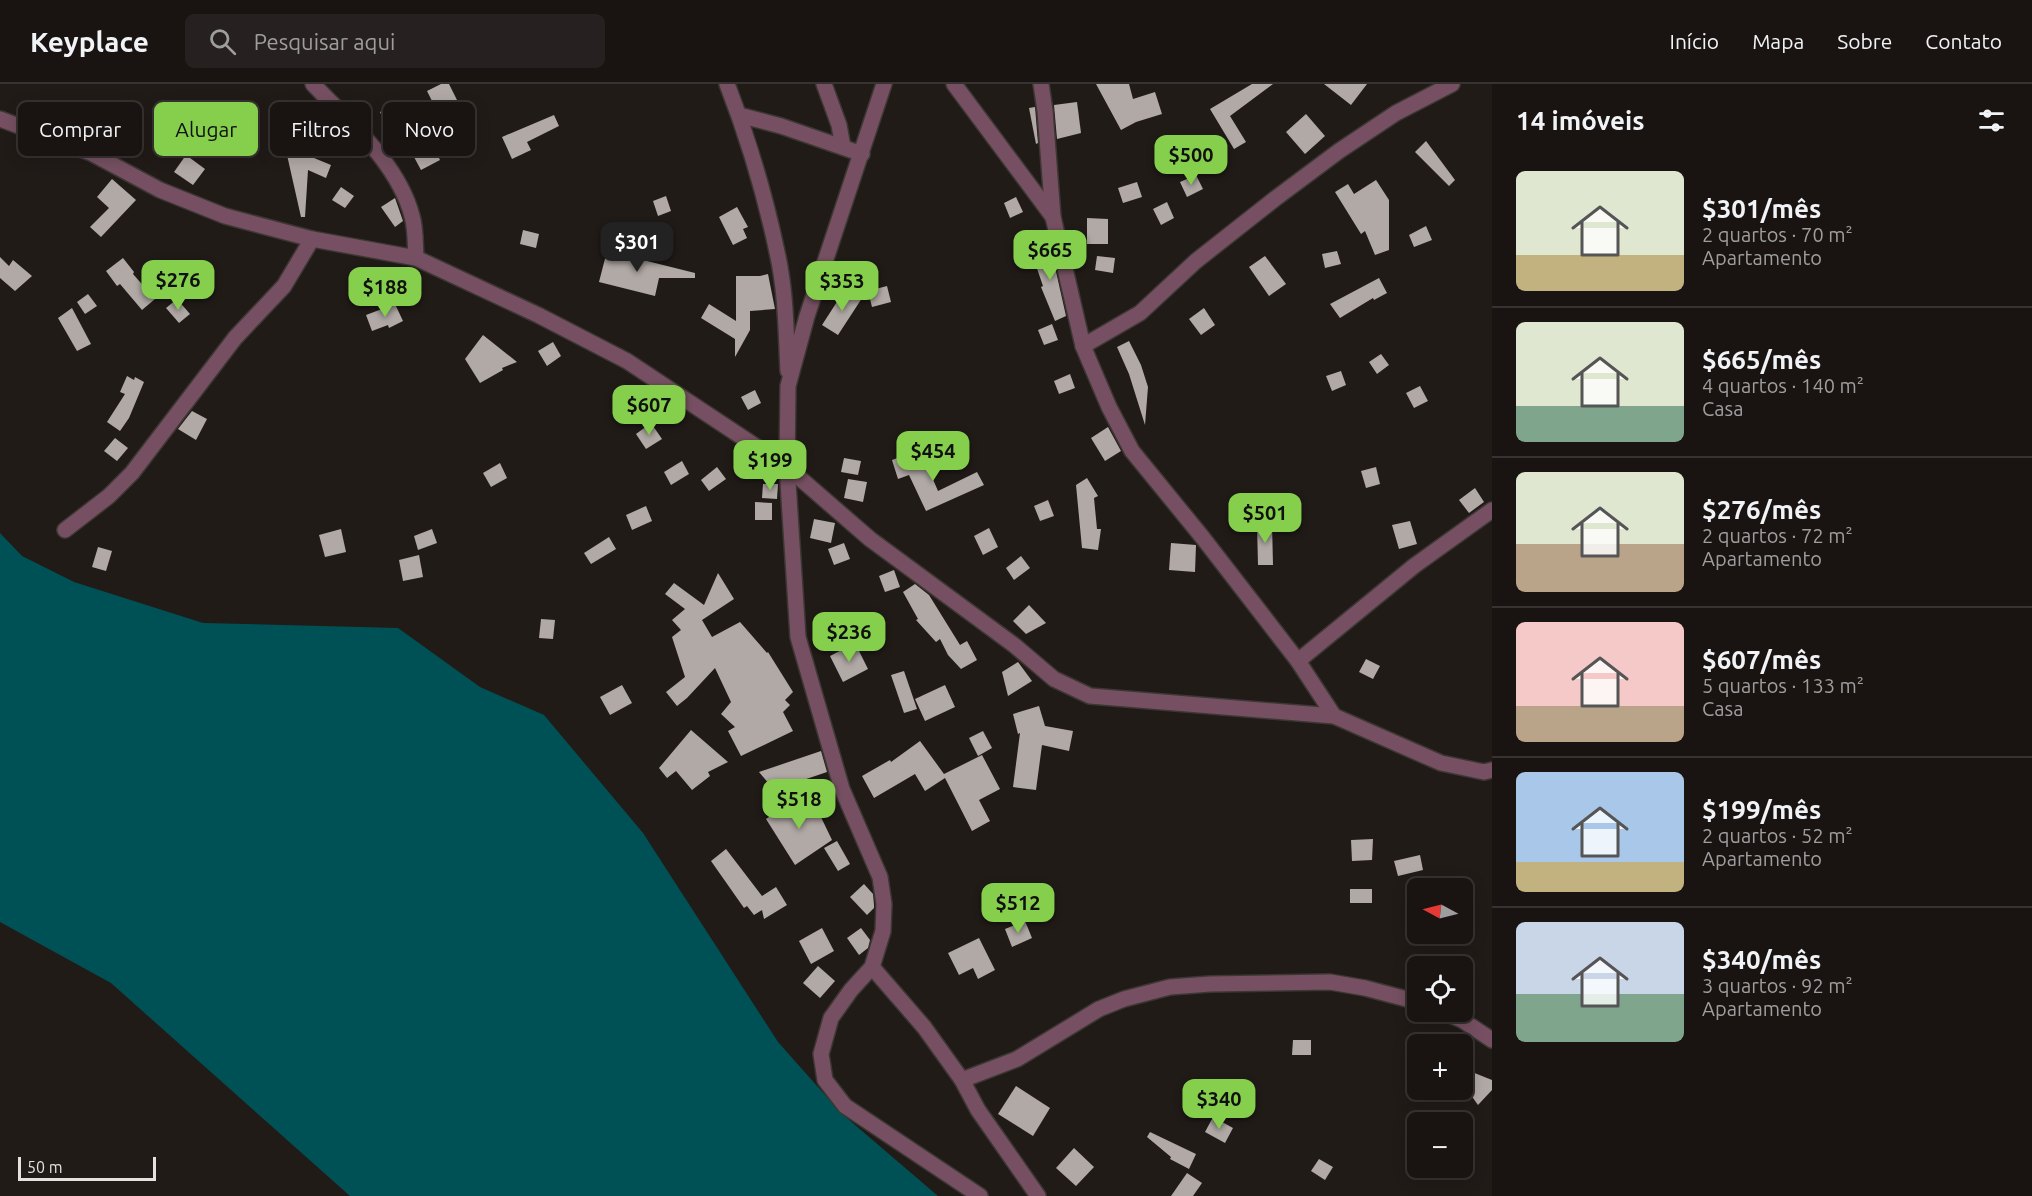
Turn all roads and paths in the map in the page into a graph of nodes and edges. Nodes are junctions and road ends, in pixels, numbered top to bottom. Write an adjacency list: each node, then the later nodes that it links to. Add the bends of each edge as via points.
1 (313, 84): 14 (street, via 362,135 405,194 413,218)
2 (727, 84): 8 (street)
3 (824, 84): 10 (street)
4 (885, 84): 11 (street)
5 (954, 84): 12 (street)
6 (1041, 84): 12 (street)
7 (1452, 84): 15 (street, via 1396,114 1340,151 1196,261 1140,313)
8 (739, 115): 10 (street); 16 (street, via 778,253 785,306)
9 (0, 118): 13 (street, via 91,153 160,190 225,216)
10 (843, 147): 11 (street)
11 (862, 154): 16 (street, via 807,316)
12 (1053, 217): 15 (street)
13 (312, 239): 14 (street); 19 (street, via 284,286 235,338 132,473)
14 (416, 258): 17 (street, via 627,361)
15 (1083, 345): 20 (street, via 1132,451)
16 (788, 386): 17 (street)
17 (787, 467): 21 (street, via 870,539 1054,679 1090,696); 23 (street, via 798,637 842,789 880,877 883,931)
18 (1492, 510): 20 (street, via 1414,566)
19 (65, 530)
20 (1298, 661): 21 (street)
21 (1334, 716): 22 (street, via 1441,763 1484,772)
22 (1492, 770)
23 (872, 967): 27 (street, via 924,1027); 28 (street, via 831,1018 821,1054 825,1080 845,1106)
24 (1407, 999): 27 (street, via 1330,982 1170,987 1099,1010 1017,1059)
25 (1465, 1022): 26 (street)
26 (1492, 1040)
27 (962, 1080): 29 (street, via 978,1110)
28 (980, 1196)
29 (1038, 1196)

